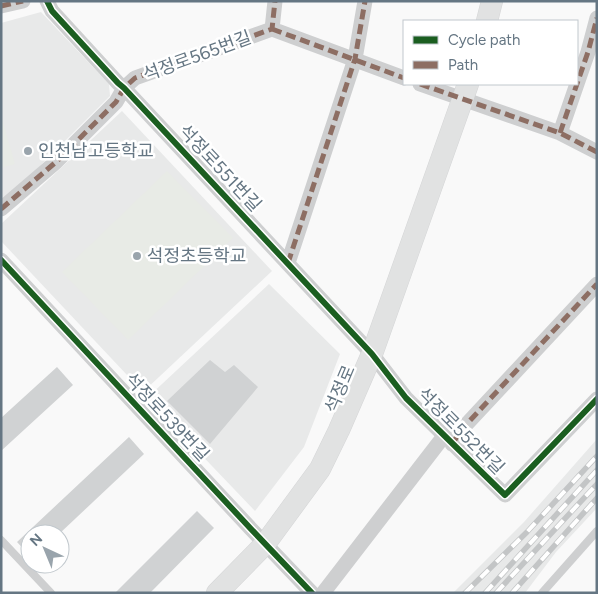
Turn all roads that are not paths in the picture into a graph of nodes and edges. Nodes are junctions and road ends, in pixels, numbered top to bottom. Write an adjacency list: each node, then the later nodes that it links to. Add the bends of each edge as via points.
1 (22, 1): 6 (street)
2 (47, 1): 14 (street, 석정로551번길, via 52,11)
3 (275, 1): 9 (street, 석정로565번길)
4 (365, 1): 11 (street)
5 (492, 1): 8 (main road)
6 (1, 6)
7 (597, 18): 10 (street)
8 (487, 20)
9 (272, 29): 11 (street, 석정로565번길); 14 (street, 석정로565번길, via 135,78)
10 (593, 53): 16 (street)
11 (355, 60): 12 (street, 석정로565번길); 20 (street)
12 (403, 78)
13 (426, 85): 15 (street)
14 (124, 88): 18 (street, via 116,102 56,162); 20 (street, 석정로551번길)
15 (466, 92): 16 (street); 22 (main road, 석정로)
16 (560, 133): 17 (street)
17 (597, 152)
18 (1, 209)
19 (1, 260): 27 (street, 석정로539번길)
20 (288, 263): 22 (street, 석정로551번길)
21 (597, 284): 24 (street, 석정로552번길, via 463,428)
22 (372, 354): 24 (street, 석정로552번길, via 406,398); 27 (main road, 석정로, via 320,469)
23 (597, 399): 24 (street, 석정로552번길, via 505,495)
24 (448, 440): 31 (street)
25 (597, 531): 32 (lane)
26 (1, 540): 28 (lane)
27 (265, 544): 29 (main road, 석정로); 30 (street, 석정로539번길)
28 (51, 593)
29 (218, 593)
30 (312, 593)
31 (323, 593)
32 (542, 593)

